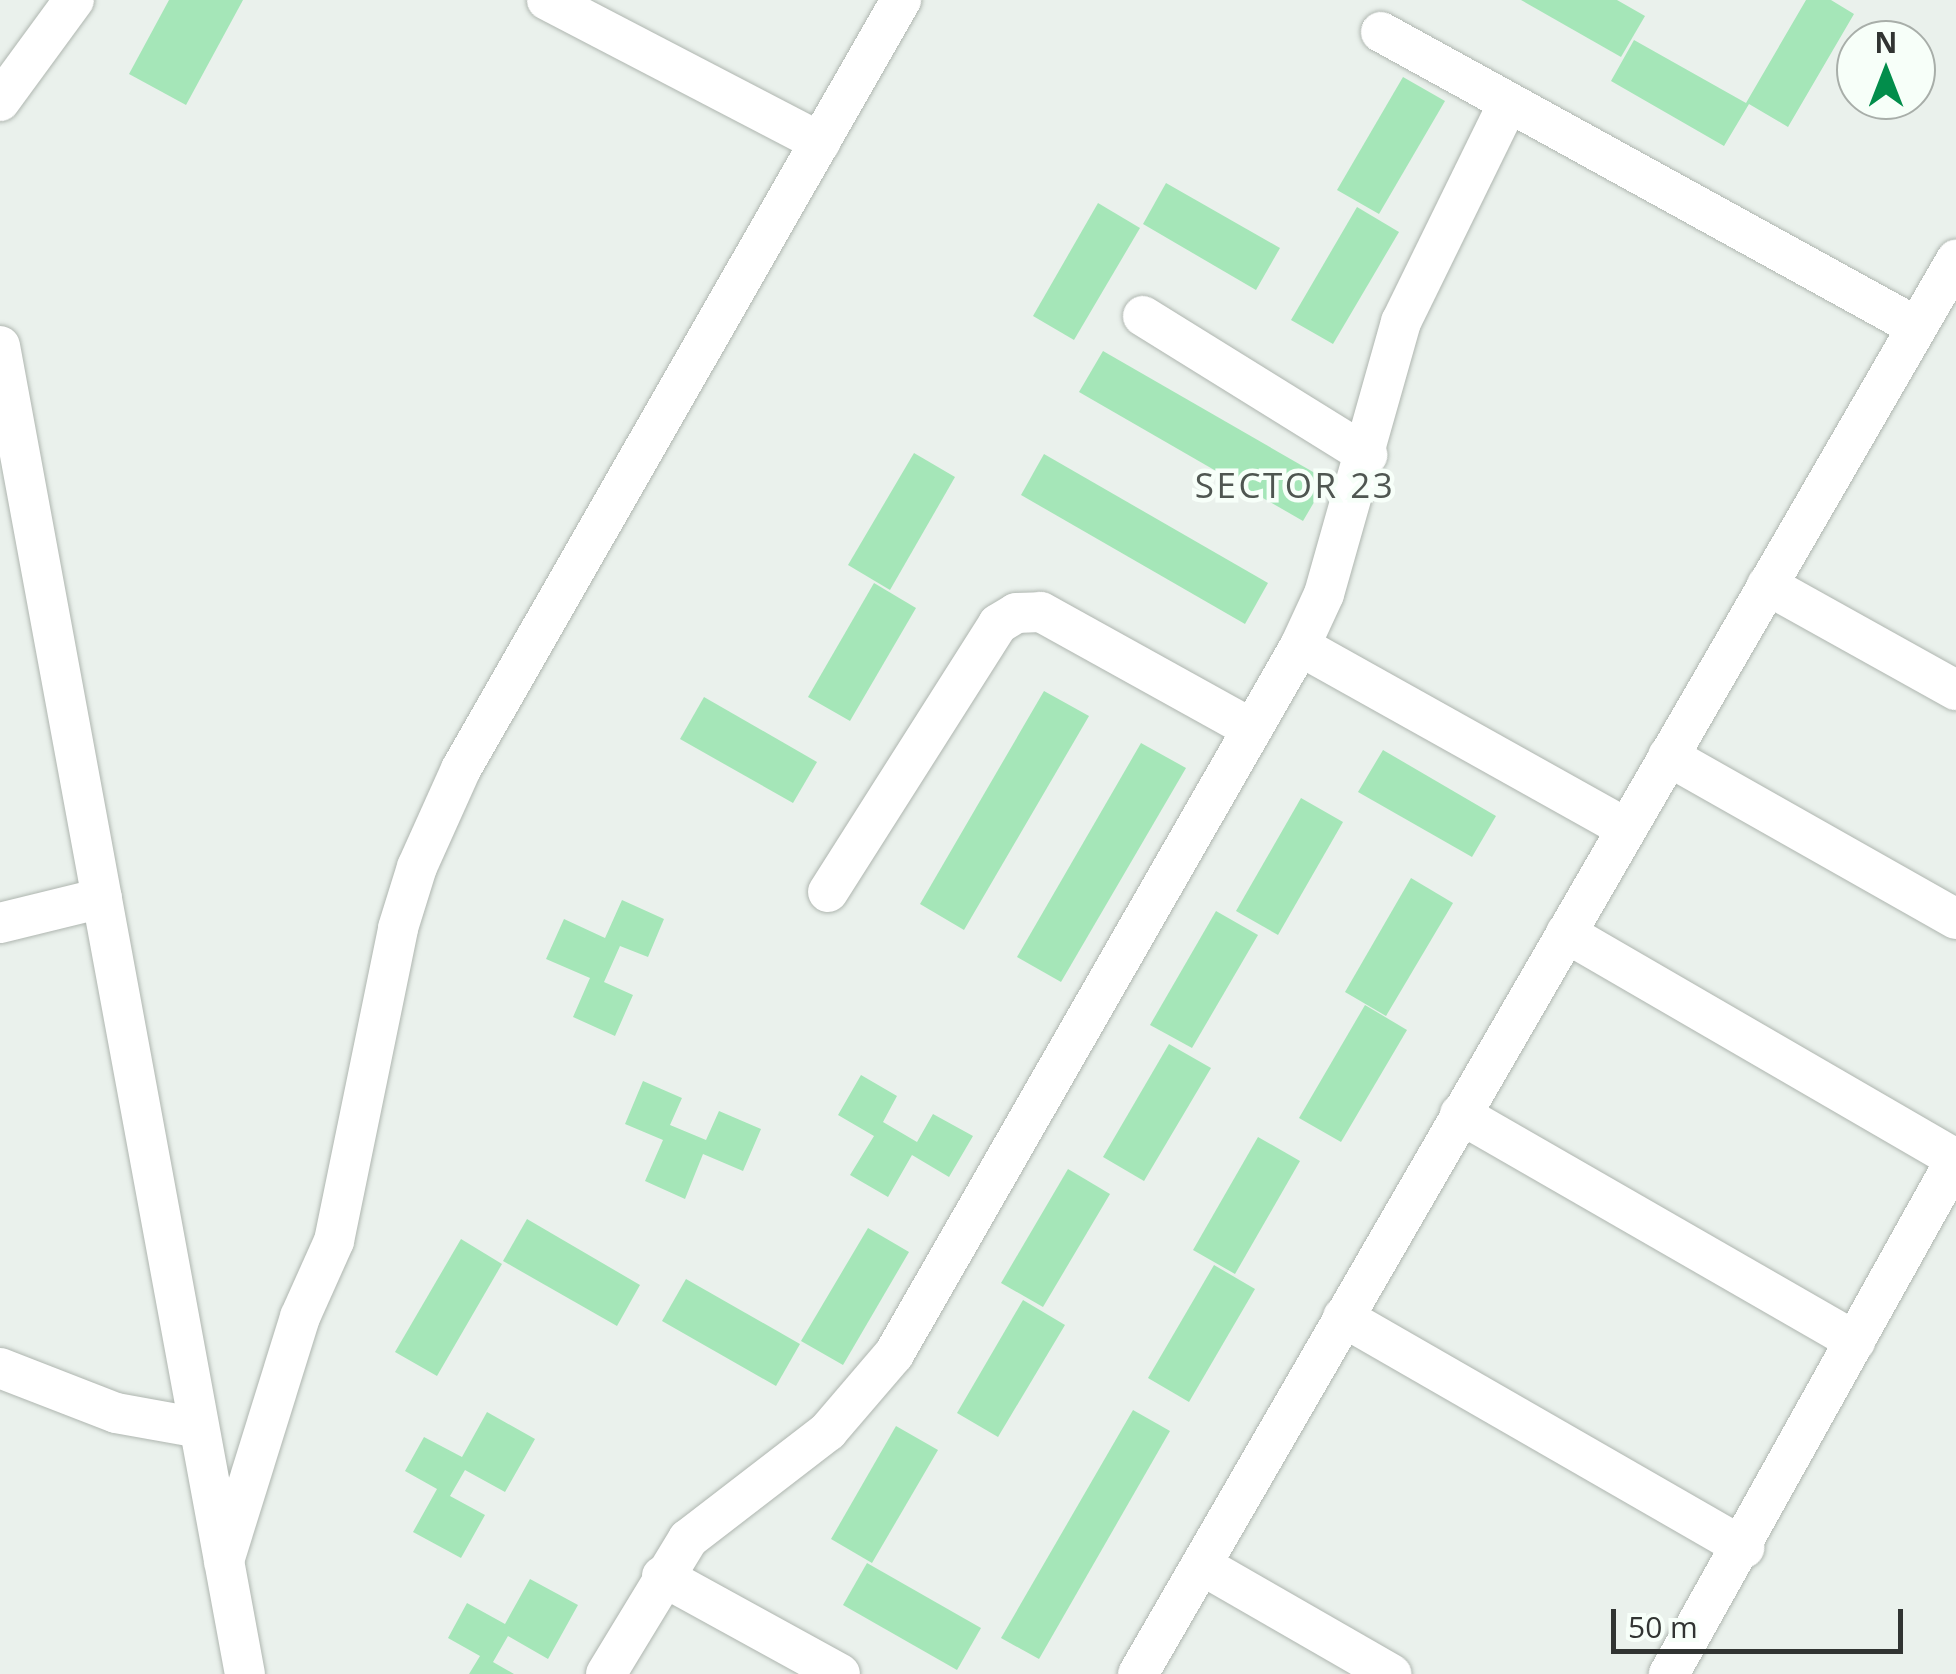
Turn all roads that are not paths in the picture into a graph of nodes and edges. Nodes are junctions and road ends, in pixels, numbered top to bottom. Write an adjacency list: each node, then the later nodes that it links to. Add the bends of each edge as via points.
1 (74, 0): 5 (street)
2 (548, 0): 7 (street)
3 (901, 0): 7 (street)
4 (1381, 32): 6 (street)
5 (0, 101)
6 (1508, 104): 10 (street); 12 (street, via 1401,322)
7 (820, 142): 30 (street, via 461,769 417,868 398,928 334,1240 300,1317)
8 (1956, 260): 10 (street)
9 (1142, 316): 12 (street)
10 (1916, 327): 13 (street)
11 (0, 346): 20 (street)
12 (1367, 456): 14 (street, via 1324,594)
13 (1767, 586): 15 (street); 17 (street)
14 (1300, 646): 16 (street); 18 (street)
15 (1956, 690)
16 (1252, 729): 19 (street, via 1041,612 1016,613 998,624); 32 (street, via 871,1388 828,1432 714,1516)
17 (1668, 756): 18 (street); 21 (street)
18 (1626, 828): 23 (street)
19 (828, 892)
20 (102, 898): 22 (street); 28 (street)
21 (1956, 919)
22 (0, 922)
23 (1566, 933): 24 (street); 26 (street, via 1956,1159)
24 (1460, 1114): 25 (street); 26 (street)
25 (1343, 1317): 29 (street); 31 (street)
26 (1855, 1342): 29 (street)
27 (0, 1368): 28 (street, via 116,1413)
28 (199, 1428): 30 (street)
29 (1744, 1548): 38 (street)
30 (224, 1562): 33 (street)
31 (1205, 1566): 36 (street); 37 (street)
32 (662, 1576): 34 (street); 35 (street)
33 (245, 1674)
34 (606, 1674)
35 (840, 1674)
36 (1138, 1674)
37 (1391, 1674)
38 (1669, 1674)

